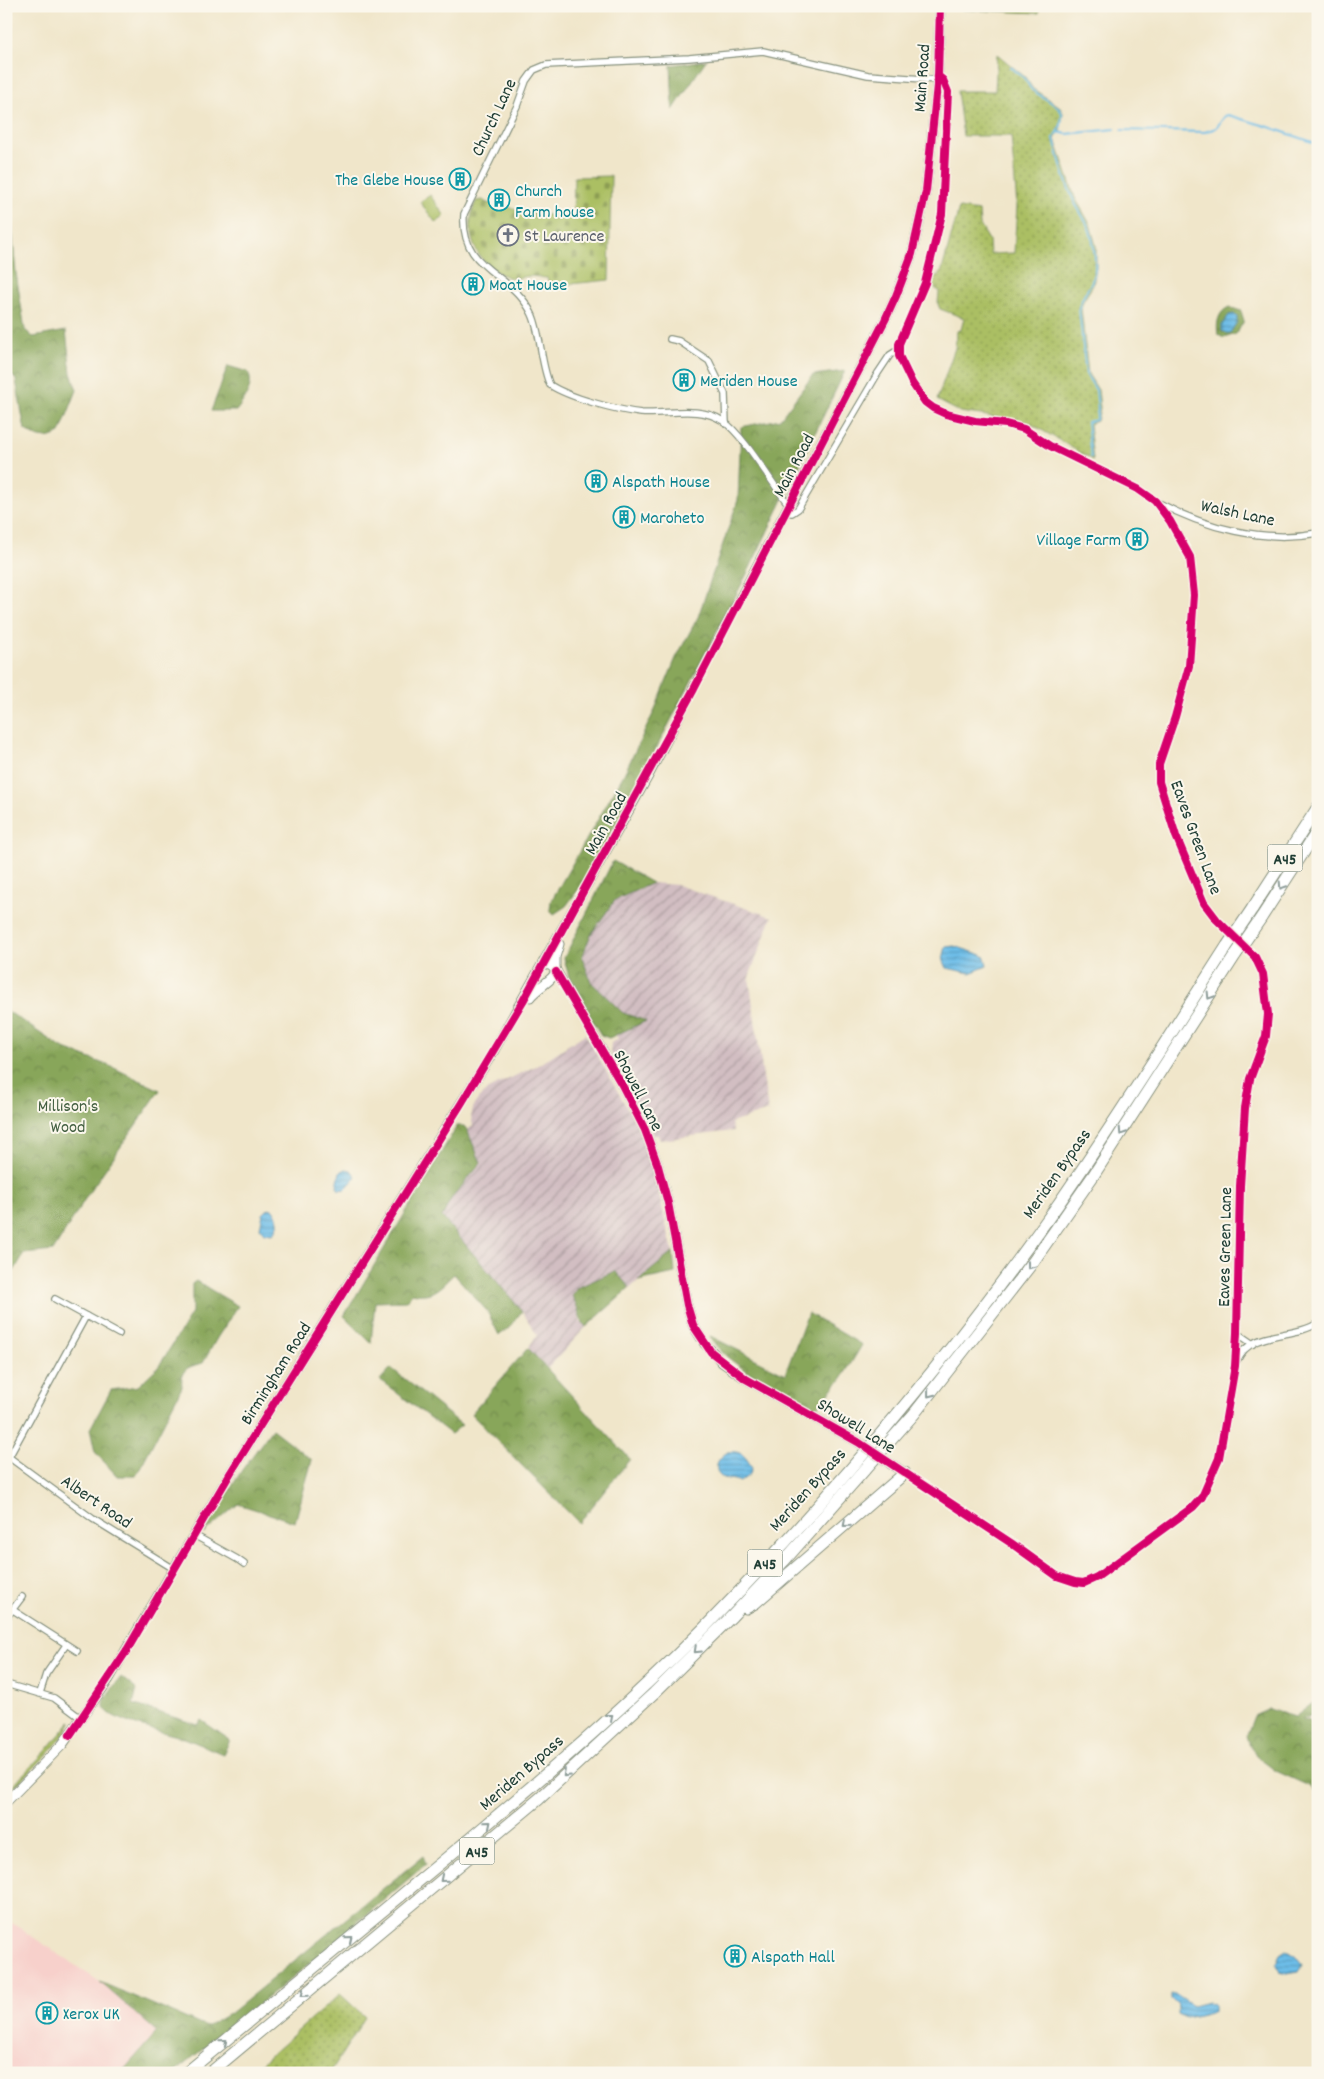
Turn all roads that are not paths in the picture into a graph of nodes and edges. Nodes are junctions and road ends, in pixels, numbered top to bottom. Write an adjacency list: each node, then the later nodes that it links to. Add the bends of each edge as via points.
1 (940, 6): 2 (main road, Main Road)
2 (937, 78): 4 (street, via 943,80 948,92 942,214 925,283); 5 (street, Church Lane, via 868,75 763,51 546,65 534,70 529,77 464,214 463,231 474,257 524,300 533,316 550,385 562,392 617,409 640,413 698,413); 7 (main road, Main Road, via 926,191 912,254 885,320)
3 (670, 339): 5 (street, via 679,341 709,361 725,394)
4 (898, 350): 6 (street, Eaves Green Lane, via 912,383 933,408 975,421 1024,429 1050,446 1138,489); 7 (street, via 890,355 878,373 798,509 792,513)
5 (726, 424): 7 (street, Church Lane, via 736,433)
6 (1155, 502): 8 (street, Walsh Lane); 9 (street, Eaves Green Lane)
7 (787, 509): 13 (main road, Main Road, via 685,706)
8 (1180, 515): 9 (street); 10 (street, Walsh Lane, via 1266,536)
9 (1170, 521): 22 (street, Eaves Green Lane, via 1190,557 1194,595 1189,666 1159,764 1159,782 1176,836 1204,903 1255,957 1263,974 1268,1014 1266,1036 1250,1080 1245,1108)
10 (1318, 534)
11 (1318, 806): 41 (highway, Meriden Bypass / A45, one-way to 11, bridge, via 535,1784 642,1688 704,1627 850,1468 979,1310 1056,1206)
12 (1318, 830): 33 (highway, Meriden Bypass / A45, one-way to 33, bridge, via 1093,1176 1032,1262 914,1414)
13 (575, 907): 14 (main road, Main Road); 15 (main road, Main Road, via 557,950)
14 (541, 968): 15 (main road, via 549,964); 16 (main road, via 543,978); 18 (main road, Birmingham Road)
15 (555, 970): 16 (main road, Birmingham Road); 17 (main road, Showell Lane)
16 (549, 980): 17 (main road); 18 (main road, Birmingham Road, via 535,990)
17 (566, 987): 27 (main road, Showell Lane, bridge, via 645,1130 668,1203 687,1305 705,1344 722,1362 746,1379 858,1442)
18 (507, 1027): 28 (main road, Birmingham Road)
19 (55, 1299): 20 (street)
20 (86, 1316): 23 (street); 26 (street)
21 (1318, 1323): 24 (street, via 1311,1328 1264,1338)
22 (1237, 1333): 24 (street); 25 (street, Eaves Green Lane)
23 (119, 1334)
24 (1253, 1344): 25 (street, via 1239,1356)
25 (1235, 1366): 27 (street, Showell Lane, via 1219,1458 1202,1498 1179,1518 1086,1582 1057,1576)
26 (8, 1456): 30 (street, Albert Road, via 92,1519)
27 (905, 1473): 33 (highway, one-way to 33, via 755,1603)
28 (194, 1535): 29 (street); 30 (main road, Birmingham Road)
29 (244, 1564)
30 (174, 1569): 39 (main road, Birmingham Road)
31 (22, 1596): 32 (street)
32 (14, 1610): 34 (street); 35 (street)
33 (732, 1616): 42 (highway, Meriden Bypass / A45, one-way to 42, via 539,1799)
34 (6, 1618)
35 (66, 1645): 36 (street); 38 (street, via 46,1674)
36 (77, 1651)
37 (6, 1684): 38 (street)
38 (40, 1693): 39 (street, via 54,1698)
39 (82, 1719): 40 (main road, Birmingham Road, via 62,1745)
40 (6, 1802)
41 (186, 2073)
42 (210, 2073)

